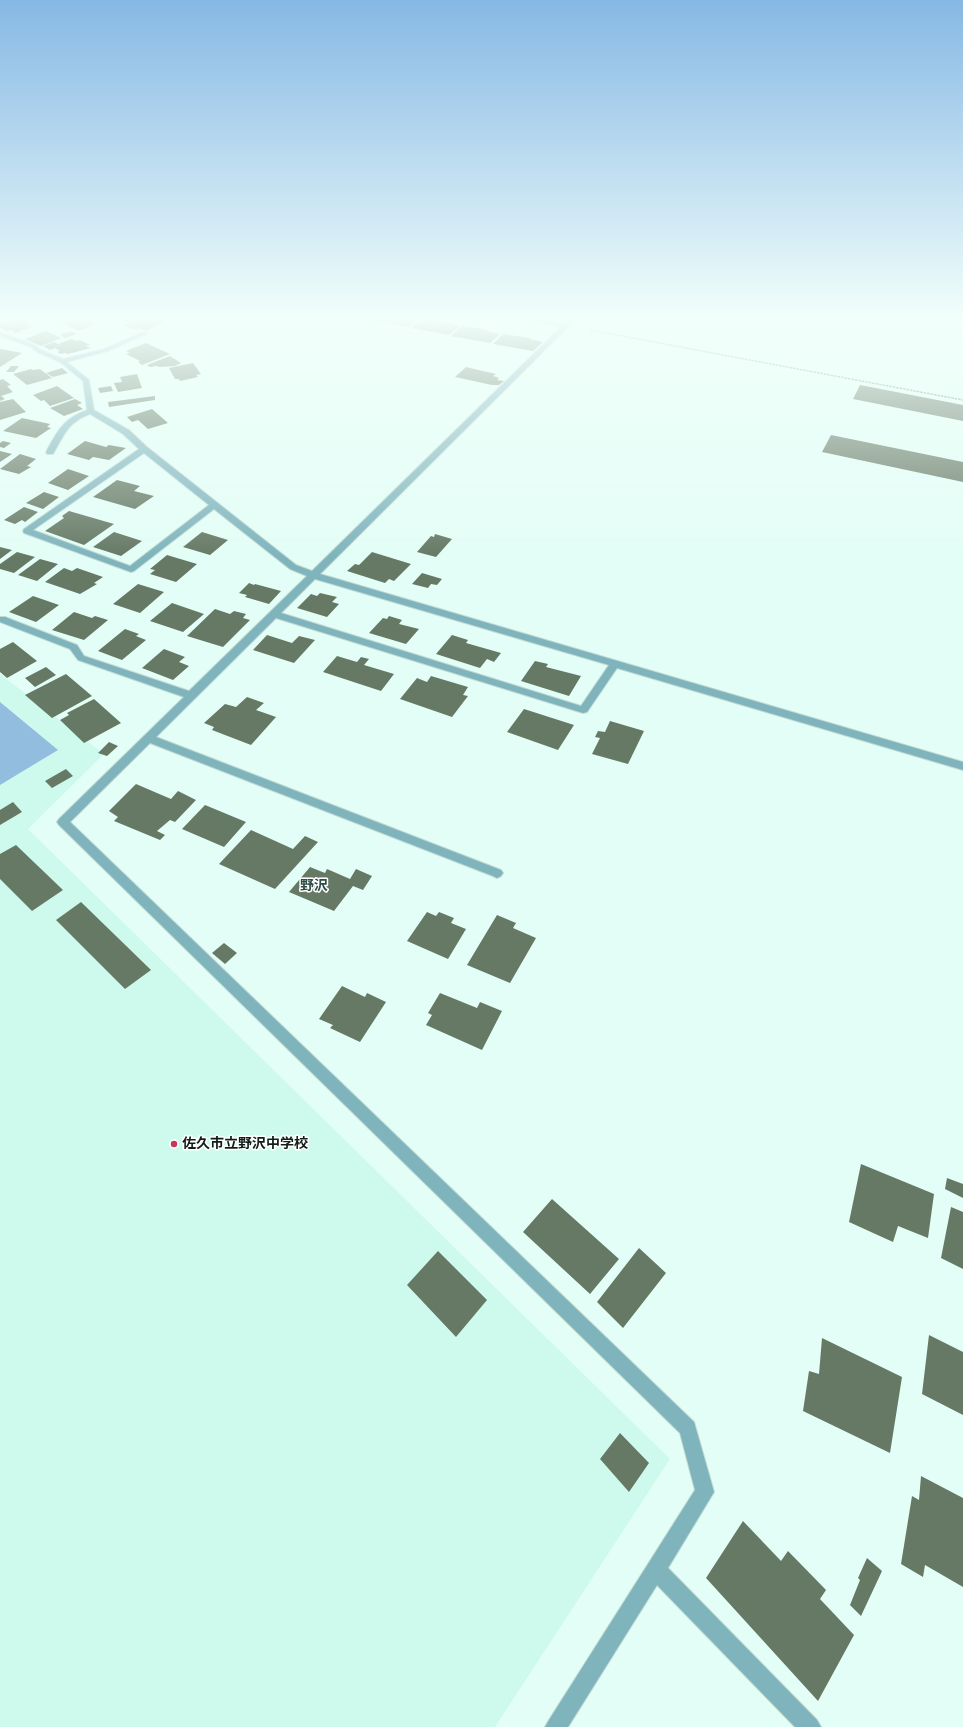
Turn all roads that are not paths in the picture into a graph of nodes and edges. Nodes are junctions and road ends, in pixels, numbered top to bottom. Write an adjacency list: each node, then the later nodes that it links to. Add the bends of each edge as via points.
1 (89, 397): 3 (street)
2 (495, 397): 7 (street)
3 (91, 411): 4 (street, via 126,432); 5 (street, via 76,416 66,424)
4 (144, 449): 6 (street); 6 (street, via 27,531 131,569)
5 (50, 452)
6 (215, 504): 7 (street, via 293,568)
7 (314, 575): 8 (street); 10 (street)
8 (274, 614): 10 (street, via 583,710); 11 (street)
9 (2, 619): 11 (street, via 74,647 80,658)
10 (615, 664): 13 (street)
11 (192, 696): 12 (street)
12 (149, 738): 14 (street); 15 (street, via 63,822 688,1428 704,1492)
13 (963, 766)
14 (497, 873)
15 (656, 1570): 16 (street); 17 (street)
16 (556, 1727)
17 (810, 1727)

